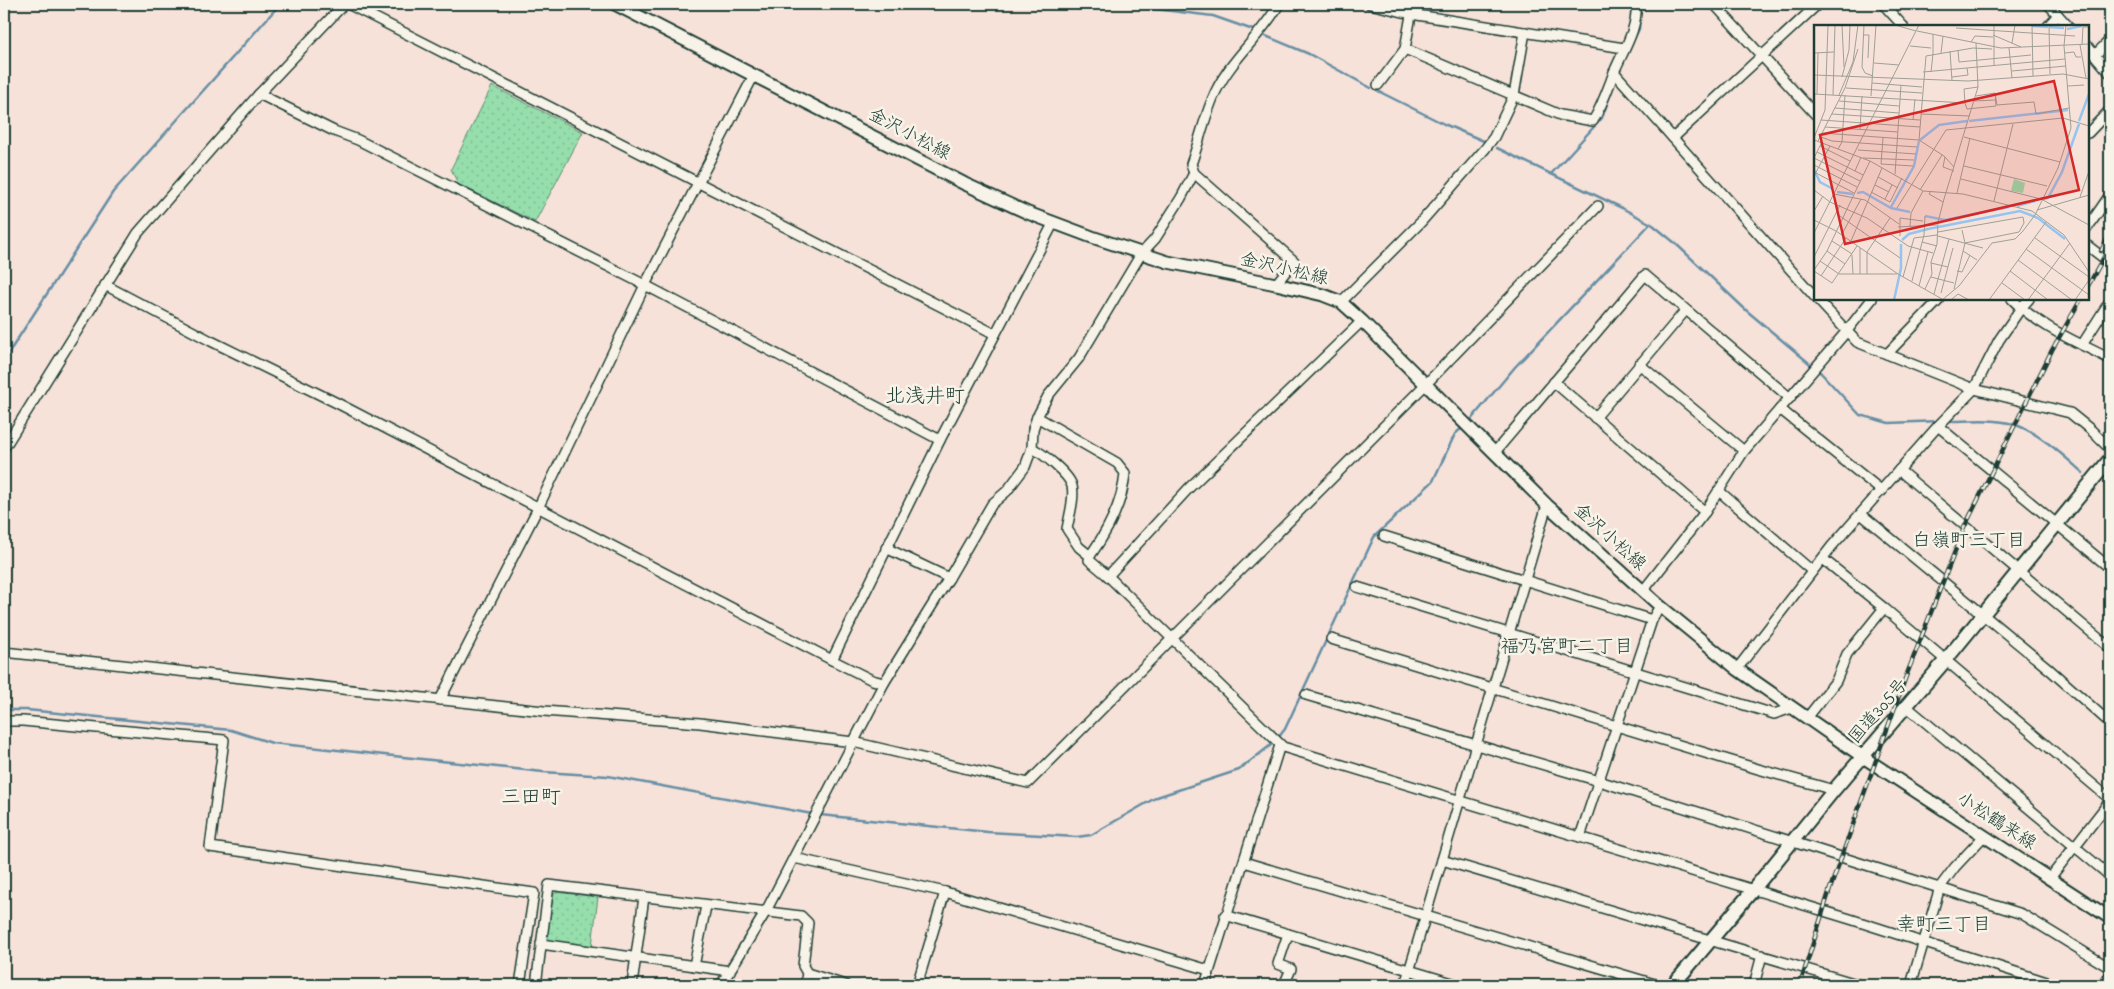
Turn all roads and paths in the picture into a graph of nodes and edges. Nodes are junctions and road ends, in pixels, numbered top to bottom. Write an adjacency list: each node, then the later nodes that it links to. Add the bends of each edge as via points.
1 (344, 4): 28 (street)
2 (348, 4): 35 (street)
3 (615, 4): 26 (main road, 金沢小松線)
4 (1279, 4): 34 (street, via 1216,91 1191,164)
5 (1370, 4): 12 (street)
6 (1413, 4): 12 (street)
7 (1636, 4): 19 (street, via 1631,36)
8 (1714, 4): 23 (street)
9 (1818, 4): 23 (street)
10 (1883, 4): 14 (street)
11 (2048, 4): 13 (street)
12 (1411, 14): 17 (street); 21 (street)
13 (2058, 15): 15 (street); 16 (street)
14 (1902, 25)
15 (2049, 25)
16 (2067, 25)
17 (1525, 32): 19 (street); 29 (street)
18 (2110, 40): 22 (street)
19 (1624, 48): 24 (street)
20 (2089, 48): 22 (street)
21 (1406, 49): 27 (street); 29 (street)
22 (2095, 55): 25 (street)
23 (1761, 56): 31 (street); 33 (street)
24 (1614, 72): 29 (street, via 1593,121 1560,115); 33 (street)
25 (2110, 73)
26 (754, 75): 35 (street); 38 (main road, 金沢小松線, via 965,184)
27 (1378, 85)
28 (259, 94): 43 (street, via 138,233); 45 (street, via 358,140)
29 (1514, 95): 52 (street, via 1485,149 1421,222)
30 (2110, 110): 32 (street)
31 (1814, 113)
32 (2089, 132)
33 (1673, 138): 46 (street)
34 (1194, 173): 41 (street, via 1155,239); 44 (street, via 1294,261)
35 (698, 182): 45 (street); 58 (street)
36 (2110, 195): 39 (street)
37 (1598, 206): 64 (street)
38 (1054, 222): 41 (main road, 金沢小松線); 58 (street)
39 (2089, 226)
40 (2089, 247): 42 (street)
41 (1141, 254): 44 (main road, 金沢小松線); 68 (street, via 1079,358 1048,396)
42 (2110, 263)
43 (106, 284): 72 (street); 82 (street, via 210,341)
44 (1276, 284): 52 (main road, 金沢小松線)
45 (645, 285): 71 (street); 82 (street)
46 (1814, 296)
47 (1818, 300): 57 (street)
48 (1871, 300): 57 (street)
49 (1939, 300): 60 (street)
50 (2013, 300): 54 (street)
51 (2028, 300): 54 (street)
52 (1341, 302): 56 (main road, 金沢小松線)
53 (2110, 302): 59 (street)
54 (2021, 308): 59 (street); 65 (street, via 1999,340)
55 (1685, 311): 62 (street); 63 (street, via 1644,275); 66 (street)
56 (1362, 321): 64 (main road, 金沢小松線); 93 (street, via 1189,488)
57 (1846, 332): 60 (street, via 1857,342); 66 (street)
58 (995, 334): 71 (street)
59 (2082, 345): 61 (street)
60 (1887, 354): 65 (street)
61 (2110, 359)
62 (1639, 364): 69 (street); 75 (street)
63 (1554, 382): 69 (street); 76 (street)
64 (1426, 384): 76 (main road, 金沢小松線); 103 (street)
65 (1974, 389): 70 (street); 74 (street, via 2070,413)
66 (1790, 398): 67 (street)
67 (1780, 409): 75 (street); 80 (street)
68 (1037, 417): 73 (street); 88 (street, via 1117,463 1125,473 1118,506)
69 (1595, 418): 83 (street)
70 (1938, 426): 78 (street); 85 (street)
71 (940, 440): 87 (street)
72 (4, 448)
73 (1032, 448): 88 (street, via 1064,474 1072,486 1067,529 1079,548); 94 (street, via 1025,467 1007,491 992,504)
74 (2110, 449)
75 (1744, 451): 79 (street)
76 (1494, 452): 81 (main road, 金沢小松線)
77 (2110, 460): 85 (highway, 国道305号)
78 (1899, 470): 80 (street); 92 (street)
79 (1719, 491): 83 (street); 91 (street)
80 (1882, 491): 84 (street)
81 (1547, 505): 95 (street); 97 (main road, 金沢小松線)
82 (538, 508): 107 (street); 114 (street)
83 (1705, 512): 97 (street)
84 (1861, 514): 89 (street); 100 (street)
85 (2056, 525): 90 (street); 92 (highway, 国道305号)
86 (1384, 536): 95 (street)
87 (886, 548): 94 (street); 107 (street)
88 (1090, 556): 93 (street, via 1089,560)
89 (1823, 559): 91 (street); 99 (street)
90 (2110, 568)
91 (1812, 571): 109 (street)
92 (2018, 572): 100 (highway, 国道305号); 105 (street)
93 (1108, 576): 103 (street)
94 (949, 578): 111 (street)
95 (1525, 580): 101 (street); 102 (street)
96 (1357, 587): 102 (street)
97 (1642, 591): 98 (main road, 金沢小松線)
98 (1660, 606): 101 (street); 109 (main road, 金沢小松線)
99 (1884, 608): 108 (street); 117 (street, via 1847,654 1836,681)
100 (1983, 615): 108 (highway, 国道305号); 119 (street)
101 (1652, 620): 110 (street)
102 (1509, 634): 110 (street); 112 (street)
103 (1172, 638): 121 (street, via 1028,782); 123 (street)
104 (1332, 639): 112 (street)
105 (2110, 648)
106 (4, 652): 114 (street)
107 (832, 660): 111 (street)
108 (1945, 661): 115 (highway, 国道305号); 128 (street)
109 (1736, 669): 116 (main road, 金沢小松線)
110 (1634, 672): 116 (street, via 1774,714); 120 (street)
111 (884, 683): 121 (street)
112 (1493, 689): 120 (street); 122 (street)
113 (1306, 694): 122 (street)
114 (440, 700): 121 (street, via 700,722)
115 (1906, 706): 124 (highway, 国道305号); 132 (street)
116 (1792, 708): 117 (main road, 金沢小松線)
117 (1807, 718): 124 (main road, 金沢小松線)
118 (4, 721): 160 (street, via 224,740 210,847 534,893)
119 (2110, 723)
120 (1617, 726): 125 (street); 126 (street)
121 (854, 742): 133 (street)
122 (1476, 745): 125 (street); 127 (street)
123 (1280, 746): 127 (street); 135 (street)
124 (1863, 757): 126 (highway, 国道305号); 129 (main road, 小松鶴来線)
125 (1599, 782): 130 (street); 131 (street)
126 (1834, 790): 131 (highway, 国道305号)
127 (1458, 800): 130 (street); 134 (street)
128 (2110, 800): 132 (street)
129 (1984, 836): 137 (main road, 小松鶴来線); 138 (street)
130 (1580, 837): 139 (street)
131 (1791, 841): 138 (street); 139 (highway, 国道305号)
132 (2075, 846): 136 (street); 137 (street)
133 (794, 858): 140 (street); 143 (street)
134 (1442, 860): 145 (street); 148 (street)
135 (1244, 862): 144 (street); 145 (street)
136 (2110, 876)
137 (2050, 878): 146 (main road, 小松鶴来線)
138 (1940, 887): 149 (street); 154 (street, via 2022,914)
139 (1753, 890): 148 (highway, 国道305号); 149 (street)
140 (945, 892): 155 (street); 166 (street)
141 (644, 898): 142 (street); 150 (street, via 549,885); 152 (street)
142 (706, 906): 143 (street); 153 (street)
143 (765, 912): 157 (street); 158 (street, via 801,916 808,923 802,966)
144 (1226, 915): 147 (street); 155 (street)
145 (1425, 917): 156 (street); 171 (street)
146 (2110, 918)
147 (1288, 934): 156 (street); 168 (street, via 1278,964 1291,969)
148 (1710, 940): 151 (street); 172 (highway, 国道305号)
149 (1923, 943): 175 (street); 176 (street)
150 (541, 944): 152 (street); 161 (street)
151 (1762, 956): 173 (street); 174 (street)
152 (637, 957): 153 (street); 162 (street)
153 (694, 966): 157 (street)
154 (2110, 968)
155 (1209, 970): 167 (street)
156 (1409, 970): 169 (street); 170 (street)
157 (730, 971): 163 (street)
158 (807, 973): 164 (street); 165 (street)
159 (2110, 975): 177 (street)
160 (520, 985)
161 (536, 985)
162 (632, 985)
163 (721, 985)
164 (805, 985)
165 (845, 985)
166 (917, 985)
167 (1205, 985)
168 (1284, 985)
169 (1405, 985)
170 (1459, 985)
171 (1658, 985)
172 (1672, 985)
173 (1754, 985)
174 (1860, 985)
175 (1911, 985)
176 (2056, 985)
177 (2101, 985)

